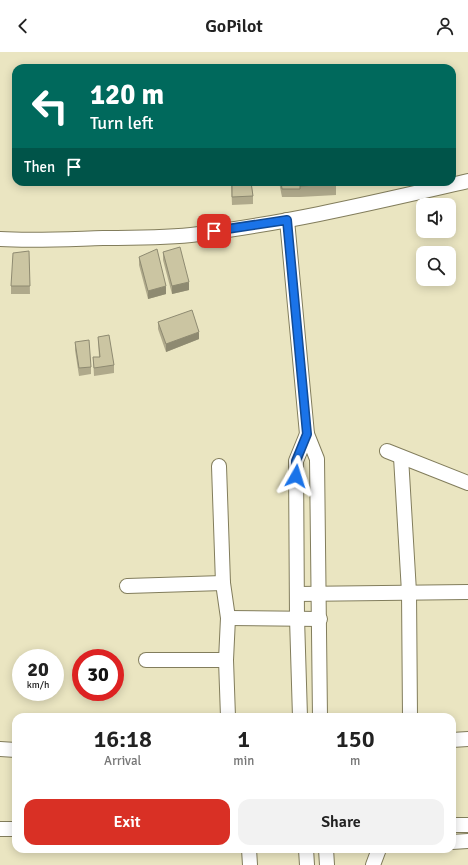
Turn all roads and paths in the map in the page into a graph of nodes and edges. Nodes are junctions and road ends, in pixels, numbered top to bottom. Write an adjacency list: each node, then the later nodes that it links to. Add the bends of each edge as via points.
1 (468, 181): 2 (street)
2 (456, 184)
3 (446, 186): 4 (street)
4 (287, 220): 5 (street, via 191,235 54,240); 6 (street)
5 (0, 239)
6 (307, 434): 15 (street, via 317,459); 16 (street, via 296,461)
7 (387, 451): 8 (street)
8 (400, 456): 10 (street); 13 (street)
9 (219, 466): 11 (street)
10 (468, 483)
11 (222, 583): 12 (street); 17 (street)
12 (127, 586)
13 (409, 592): 14 (street); 15 (street); 25 (street)
14 (468, 592)
15 (319, 593): 16 (street); 19 (street)
16 (297, 594): 18 (street)
17 (228, 618): 18 (street); 21 (street)
18 (297, 618): 19 (street); 23 (street)
19 (320, 619): 24 (street)
20 (146, 660): 21 (street)
21 (226, 660): 22 (street)
22 (228, 713)
23 (300, 713)
24 (320, 713)
25 (410, 713)
26 (456, 740): 27 (street)
27 (468, 740)
28 (0, 749): 29 (street)
29 (12, 750)
30 (456, 825): 31 (street)
31 (468, 825)
32 (0, 829): 33 (street)
33 (12, 829)
34 (468, 841): 35 (street)
35 (456, 842)
36 (249, 853): 40 (street)
37 (306, 853): 41 (street)
38 (326, 853): 42 (street)
39 (377, 853): 43 (street)
40 (250, 865)
41 (307, 865)
42 (327, 865)
43 (373, 865)

